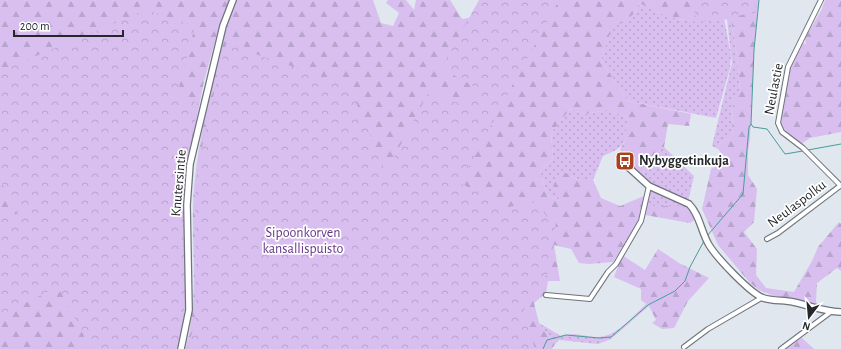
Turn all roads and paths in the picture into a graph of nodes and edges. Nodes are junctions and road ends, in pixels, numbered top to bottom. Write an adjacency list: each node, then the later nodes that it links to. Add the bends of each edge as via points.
1 (233, 0): 12 (street, Knutersintie, via 223,26 190,164 187,205 189,310)
2 (821, 0): 5 (street, Neulastie, via 788,67 778,123 782,132 804,148)
3 (627, 166): 4 (street)
4 (649, 186): 7 (street, via 641,220 616,264 590,299); 8 (street, via 689,204 694,209 709,246 745,284)
5 (840, 186): 6 (street, Neulaspolku, via 778,234)
6 (767, 239)
7 (546, 296)
8 (763, 298): 9 (street); 11 (street, via 708,329)
9 (832, 311): 10 (street); 13 (street)
10 (841, 312)
11 (684, 347)
12 (181, 349)
13 (781, 349)

